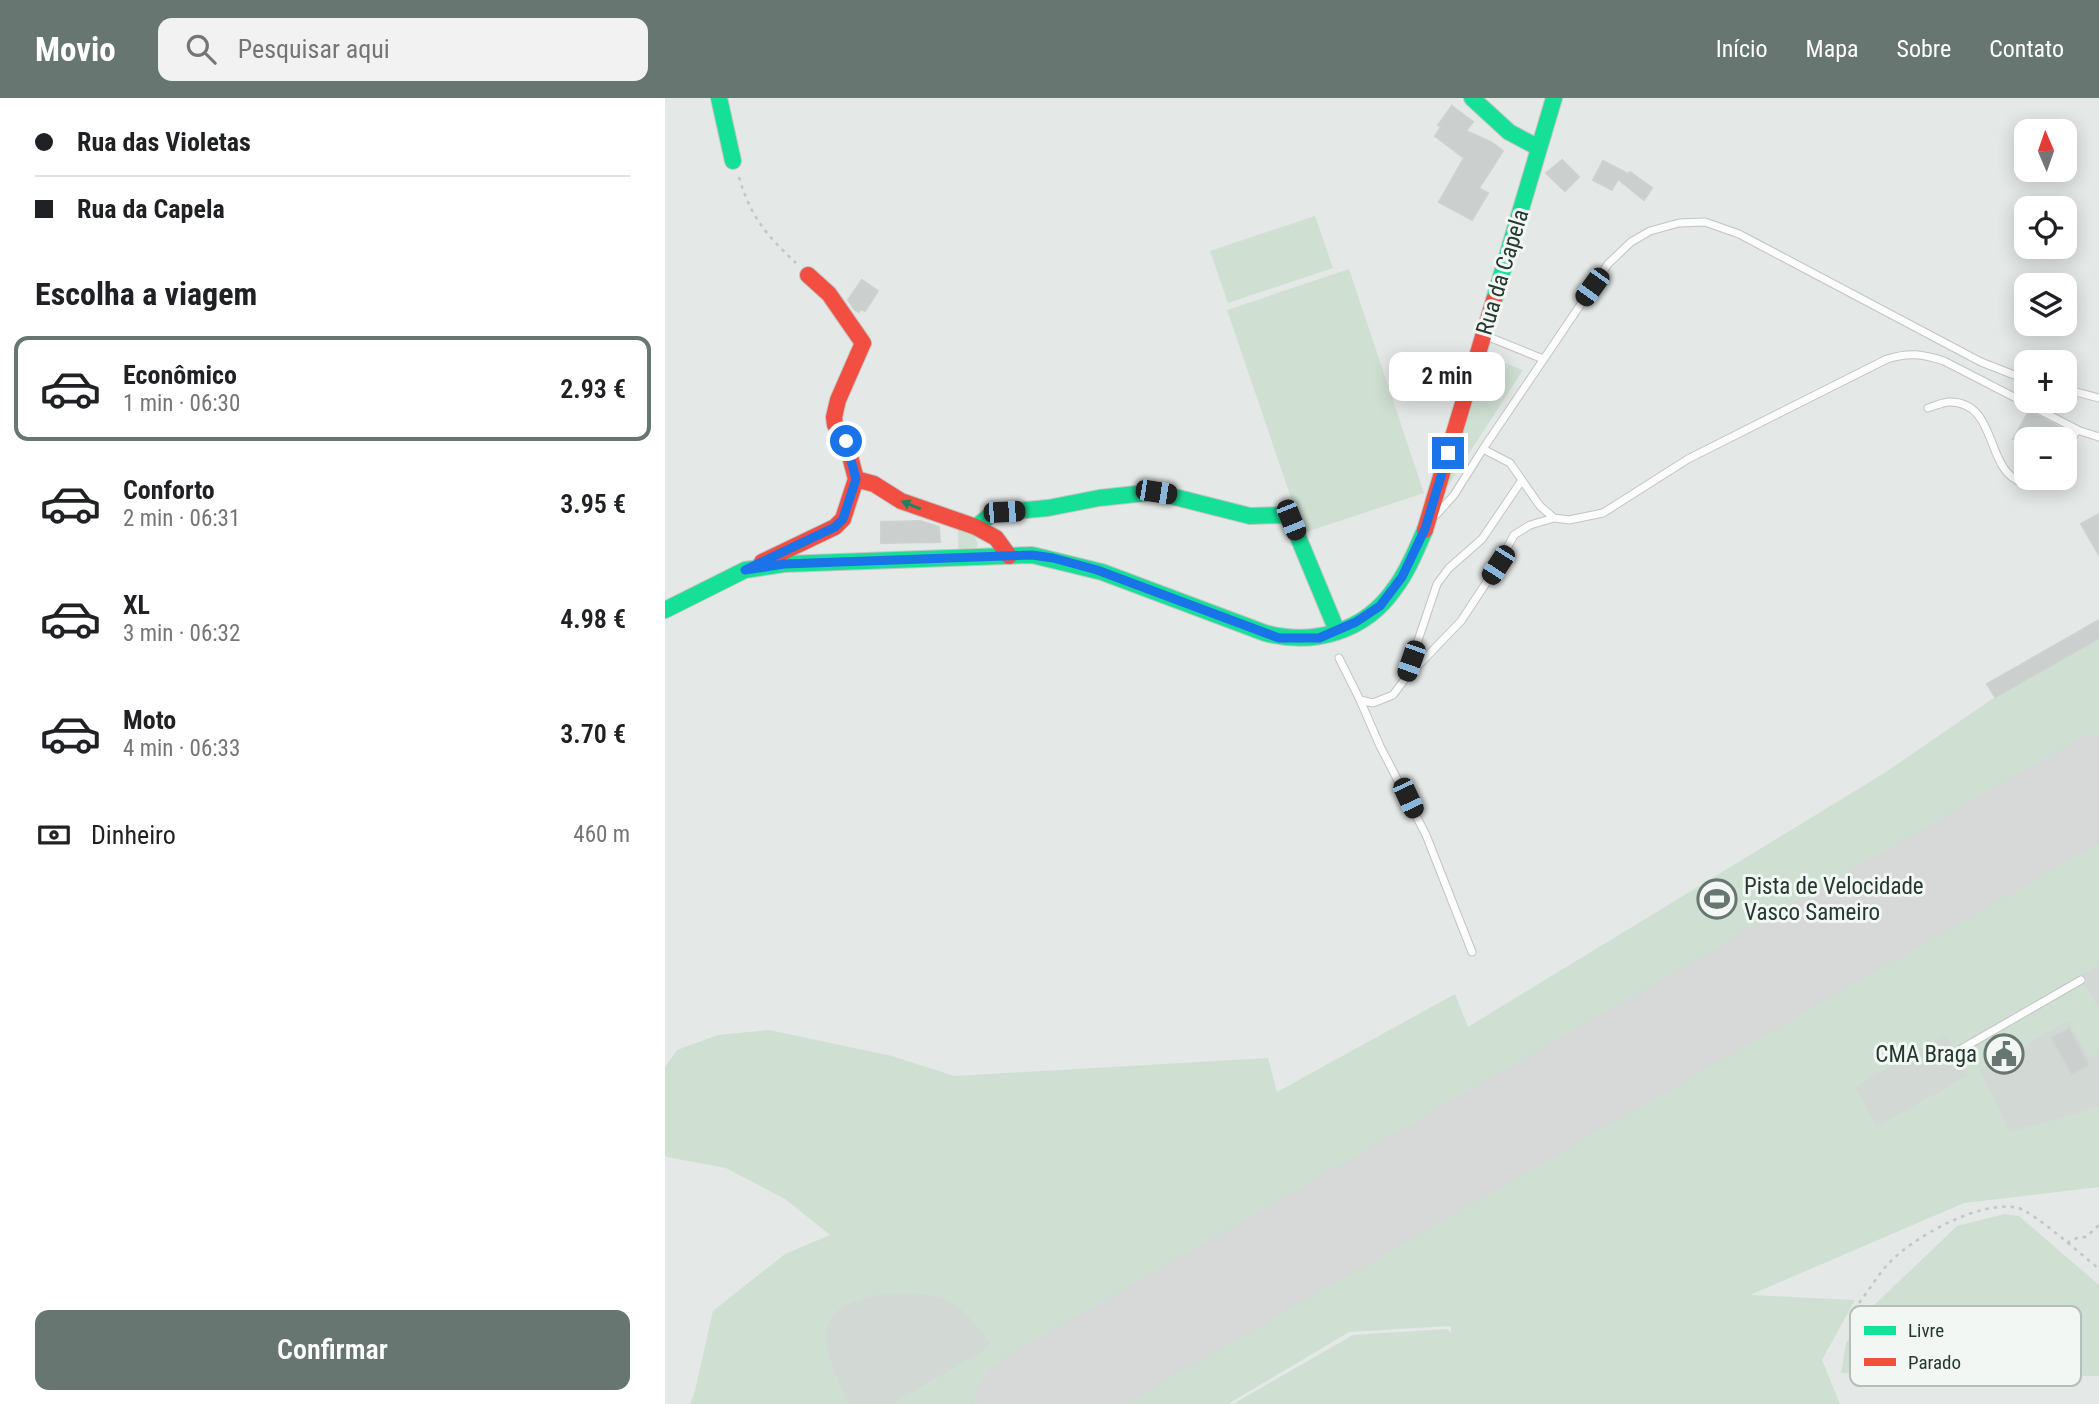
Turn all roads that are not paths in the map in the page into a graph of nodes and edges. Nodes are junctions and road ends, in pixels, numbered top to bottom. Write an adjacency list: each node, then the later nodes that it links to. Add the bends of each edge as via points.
1 (719, 98): 5 (street)
2 (1472, 98): 4 (street, via 1509,132)
3 (1554, 98): 4 (street, Rua da Capela)
4 (1539, 148): 7 (street, Rua da Capela)
5 (733, 161)
6 (808, 275): 18 (street, via 829,294 863,343 834,417)
7 (1484, 334): 8 (lane); 22 (street, Rua da Capela)
8 (1543, 359): 9 (lane, via 1608,264 1631,242 1679,223 1705,222 1739,234 1981,362); 16 (lane)
9 (2014, 375)
10 (2077, 393): 11 (lane)
11 (2099, 398)
12 (1928, 408): 17 (lane, via 1949,402 1976,412)
13 (2071, 427): 20 (lane, via 1944,361 1905,353 1688,460 1603,513 1569,520)
14 (2077, 430): 15 (lane)
15 (2099, 437)
16 (1483, 449): 19 (lane, via 1510,463); 22 (lane, via 1454,495)
17 (2014, 478)
18 (856, 479): 21 (street, one-way to 18, via 901,501); 24 (street, via 843,519 835,527)
19 (1522, 480): 20 (lane); 28 (lane, via 1482,539 1437,584)
20 (1554, 518): 28 (lane, via 1530,524 1514,535 1461,621)
21 (976, 527): 23 (street, via 996,538); 26 (street, via 993,513 1156,492 1250,516 1283,515 1291,520)
22 (1425, 529): 26 (street, Rua da Capela, via 1402,577 1380,606)
23 (1009, 556): 24 (street, Rua da Capela, via 784,564); 26 (street, Rua da Capela, via 1053,558 1097,570 1279,638 1319,638)
24 (745, 570): 25 (street, Rua da Capela)
25 (665, 610)
26 (1338, 631)
27 (1339, 658): 29 (lane)
28 (1405, 679): 29 (lane, via 1393,695 1373,704)
29 (1360, 700): 30 (lane, via 1426,835)
30 (1472, 952)
31 (2081, 980): 32 (lane)
32 (1956, 1052)

